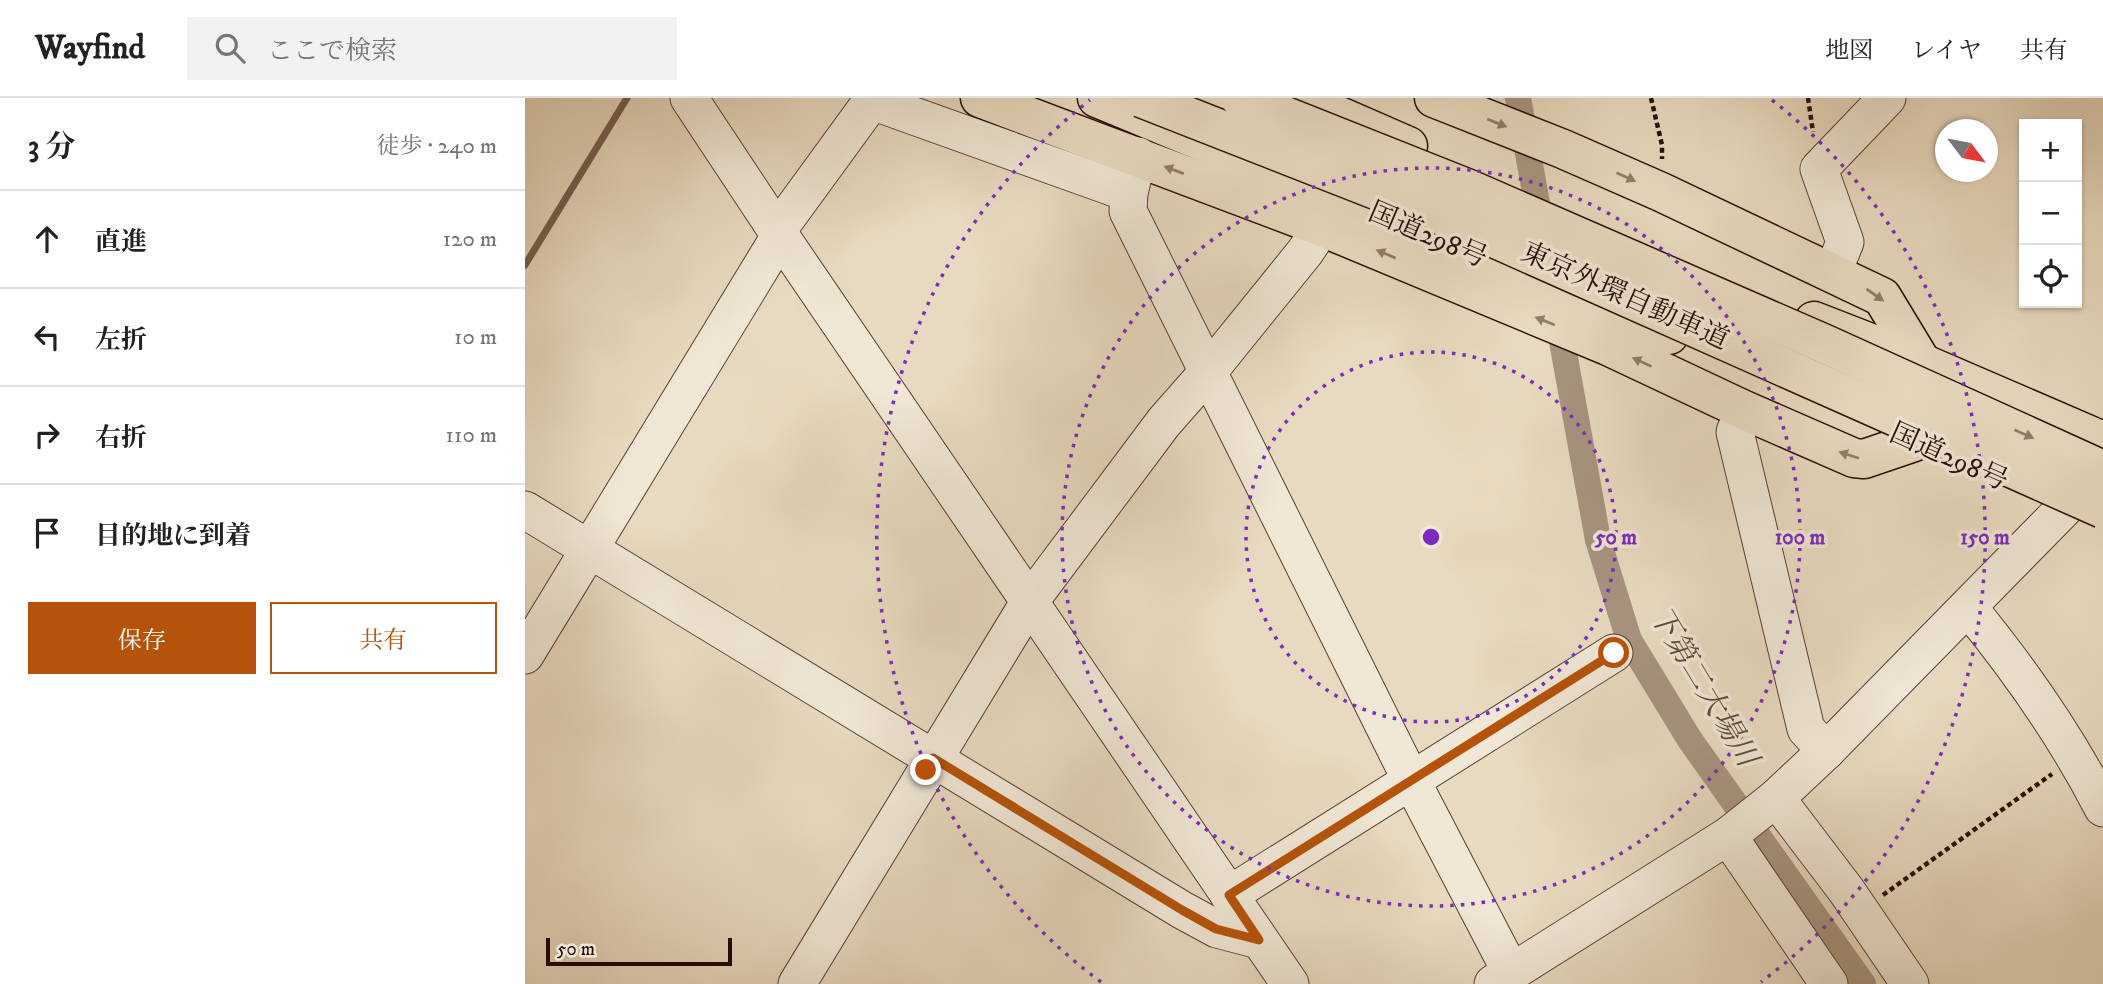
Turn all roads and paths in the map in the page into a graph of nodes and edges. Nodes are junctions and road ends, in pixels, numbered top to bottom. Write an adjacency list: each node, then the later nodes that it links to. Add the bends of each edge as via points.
1 (689, 98): 15 (street)
2 (980, 98): 11 (highway)
3 (1097, 98): 21 (highway, 国道298号, via 1821,399)
4 (1141, 98): 24 (highway, 東京外環自動車道, bridge, via 1460,223)
5 (1240, 98): 22 (highway, 東京外環自動車道, one-way to 22, bridge, via 1469,189)
6 (1298, 98): 17 (highway, via 1813,321)
7 (1434, 98): 12 (highway, one-way to 12)
8 (1651, 98): 12 (path, via 1662,145)
9 (1888, 98): 16 (street, via 1819,169 1845,242)
10 (873, 99): 13 (street); 15 (street)
11 (1138, 156): 13 (street); 14 (highway, one-way to 11)
12 (1661, 192): 16 (highway)
13 (1129, 193): 18 (street, via 1128,211)
14 (1322, 227): 18 (street); 19 (highway, one-way to 14, via 1608,346)
15 (778, 233): 27 (street); 28 (street)
16 (1833, 272): 17 (highway, one-way to 17, via 1882,297)
17 (1922, 363): 20 (highway)
18 (1208, 373): 28 (street, via 1164,422); 35 (street)
19 (1744, 410): 21 (highway, one-way to 19, via 1864,459 1854,458); 32 (street, via 1735,432 1806,729)
20 (2103, 441)
21 (1914, 442): 23 (highway, 国道298号)
22 (2103, 469): 23 (street)
23 (2063, 508): 26 (highway, 国道298号); 29 (street)
24 (2103, 509)
25 (525, 510): 27 (street)
26 (2103, 527)
27 (589, 549): 31 (street); 34 (street)
28 (1030, 601): 34 (street); 39 (street)
29 (1968, 607): 32 (street); 33 (street)
30 (1614, 653): 35 (street)
31 (525, 655)
32 (1826, 751): 36 (street)
33 (2086, 755): 37 (street); 40 (path)
34 (933, 758): 41 (street, via 1216,929); 44 (street)
35 (1411, 780): 39 (street); 42 (street)
36 (1776, 799): 38 (street); 40 (street)
37 (2103, 808)
38 (1728, 836): 42 (street); 45 (street)
39 (1229, 895): 41 (street)
40 (1859, 911): 46 (street)
41 (1259, 940): 43 (street)
42 (1502, 978)
43 (1283, 980)
44 (797, 984)
45 (1829, 984)
46 (1910, 984)

